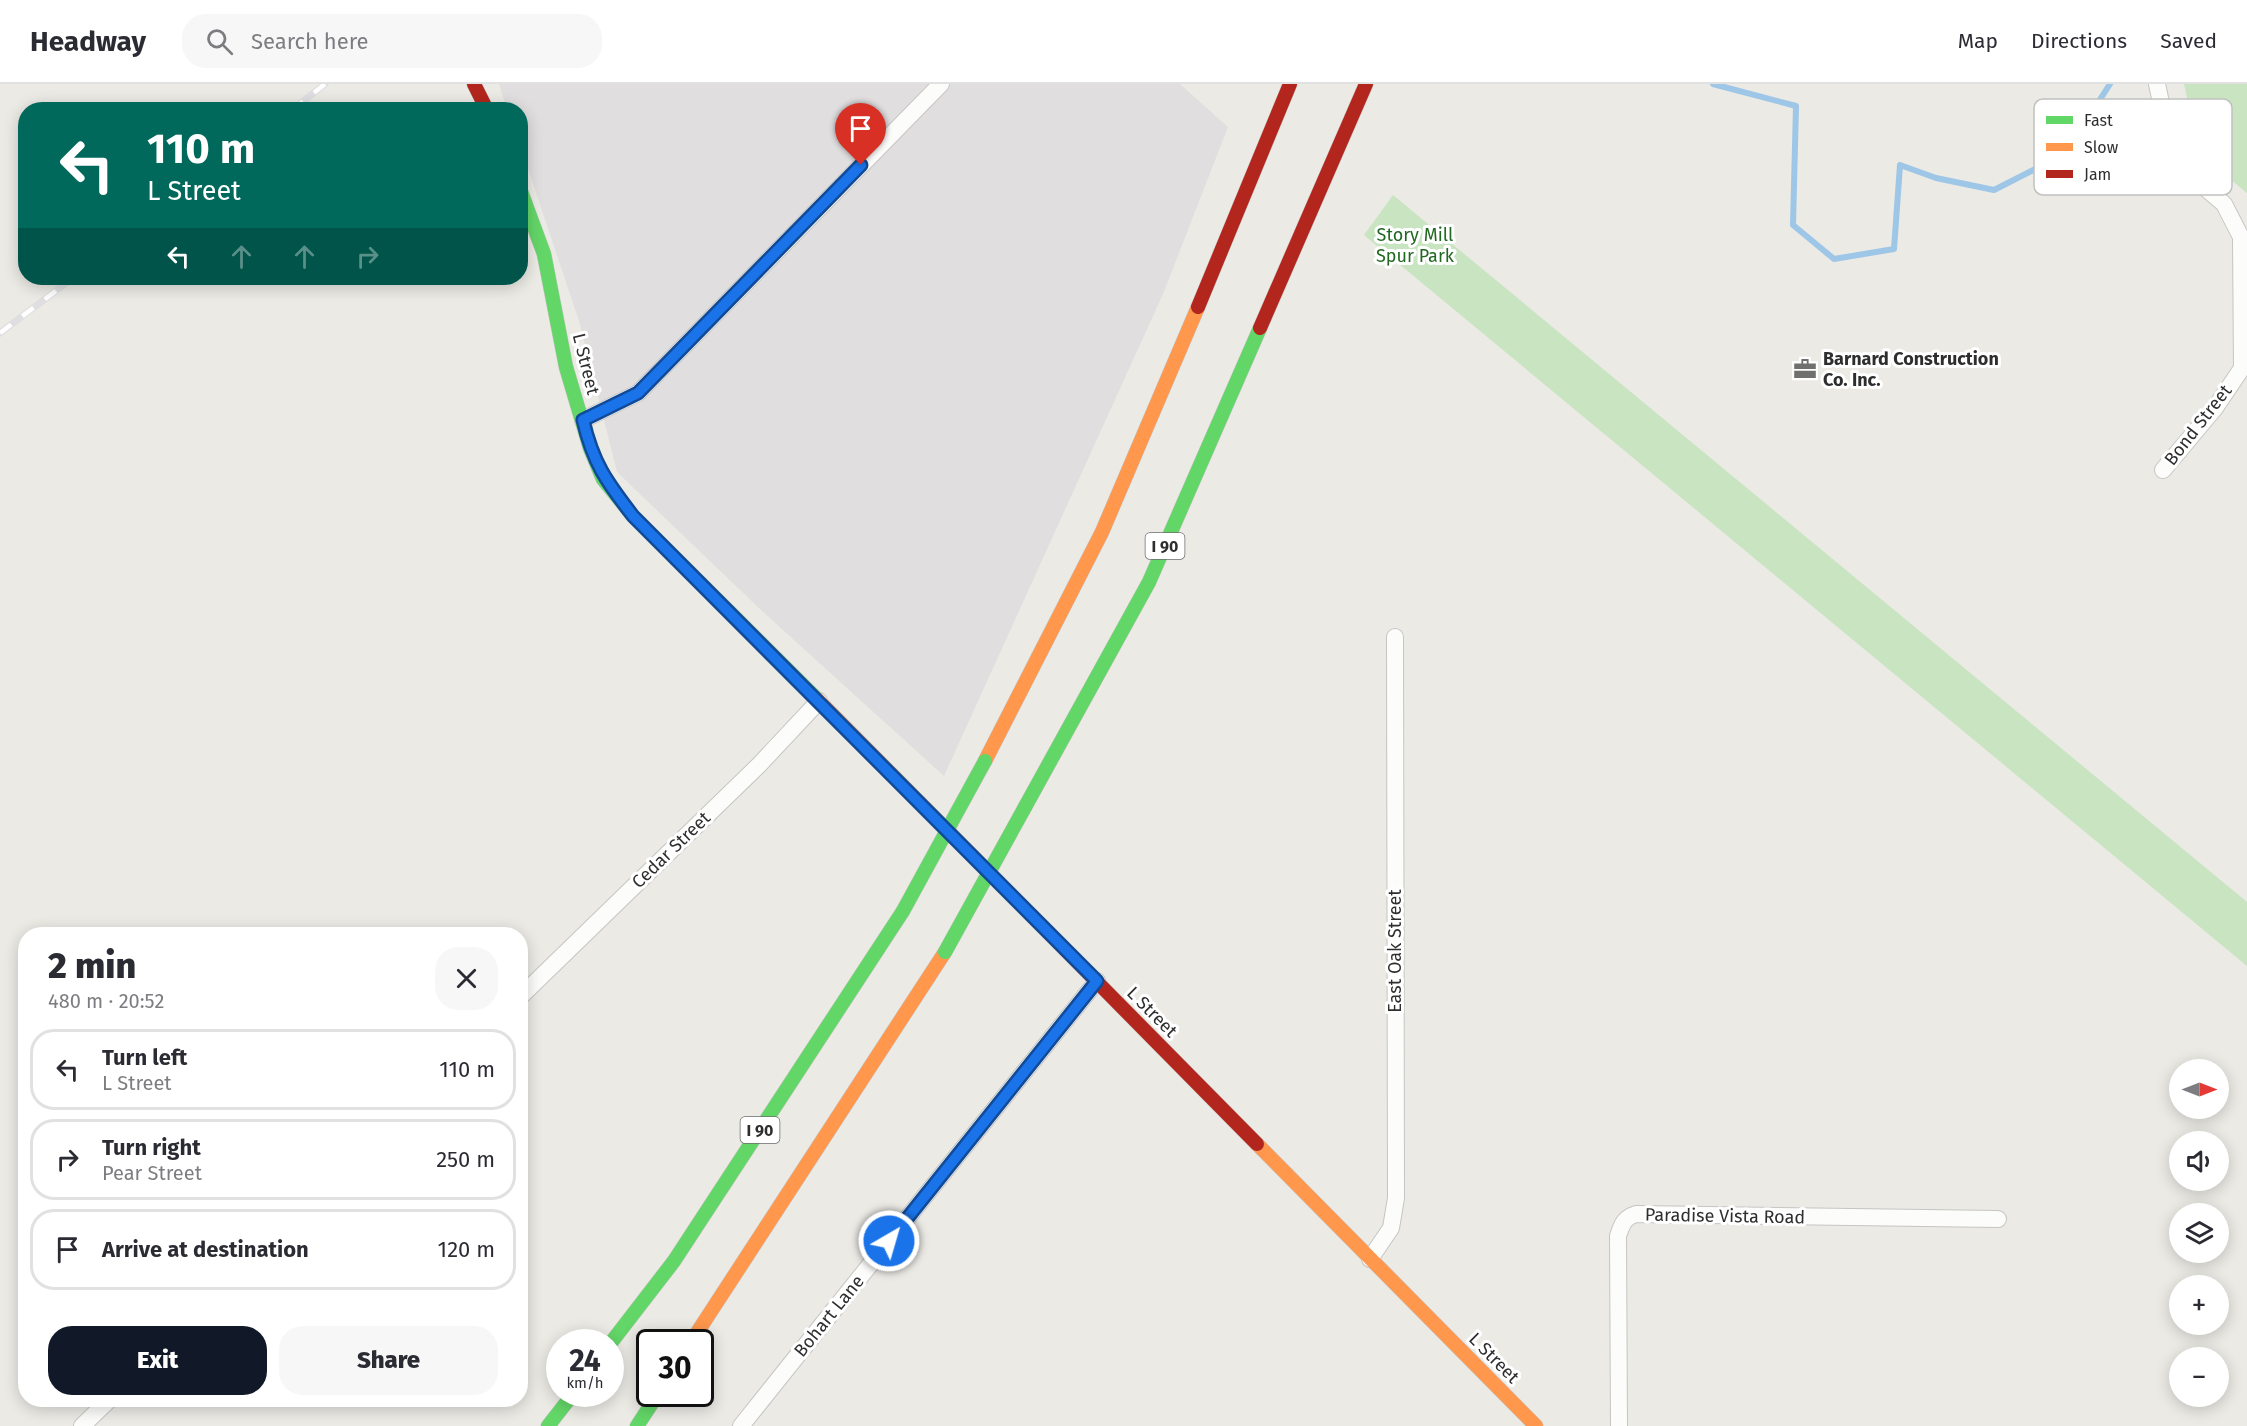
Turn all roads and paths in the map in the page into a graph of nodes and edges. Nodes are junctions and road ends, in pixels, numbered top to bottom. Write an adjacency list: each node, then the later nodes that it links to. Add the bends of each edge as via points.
1 (474, 84): 7 (main road)
2 (941, 84): 10 (street, via 638,393)
3 (1290, 84): 18 (main road, I 90, bridge, via 1102,532 985,761 903,911 674,1261)
4 (1365, 84): 19 (main road, I 90, bridge, via 1149,582 945,952)
5 (2157, 84): 6 (street, Bond Street)
6 (2161, 99)
7 (483, 102)
8 (2214, 195): 11 (street, Bond Street, via 2224,204 2241,237 2242,368 2215,408)
9 (528, 211): 10 (main road, L Street, via 544,254 566,367)
10 (583, 420): 13 (main road, L Street, via 603,479 633,516)
11 (2163, 470)
12 (1395, 637): 17 (street, East Oak Street, via 1396,1198 1391,1228)
13 (819, 701): 14 (main road, L Street); 15 (street, Cedar Street, via 759,765)
14 (1097, 981): 17 (main road, L Street); 26 (street, Bohart Lane)
15 (528, 989)
16 (1998, 1219): 28 (street, Paradise Vista Road, via 1636,1214 1628,1217 1618,1236)
17 (1370, 1259): 27 (main road, L Street)
18 (622, 1329)
19 (699, 1329)
20 (102, 1407): 23 (street)
21 (563, 1407): 24 (main road)
22 (649, 1407): 25 (main road)
23 (82, 1426)
24 (548, 1426)
25 (637, 1426)
26 (741, 1426)
27 (1536, 1426)
28 (1619, 1426)

